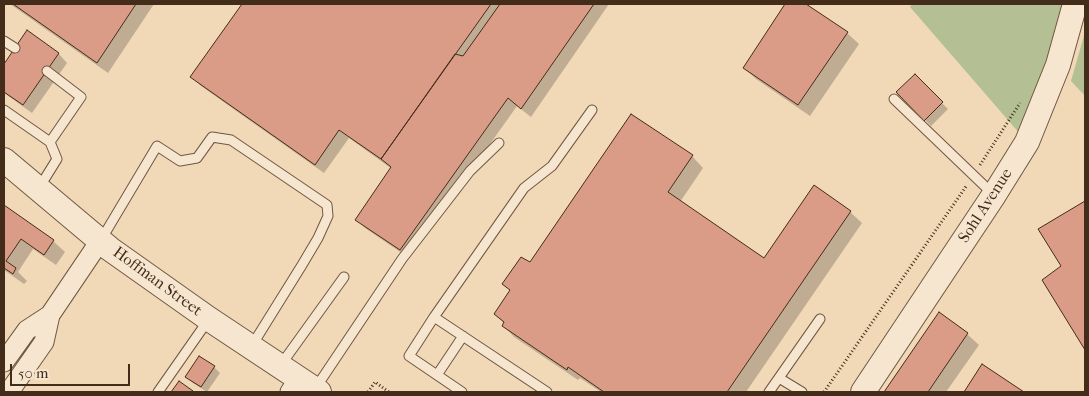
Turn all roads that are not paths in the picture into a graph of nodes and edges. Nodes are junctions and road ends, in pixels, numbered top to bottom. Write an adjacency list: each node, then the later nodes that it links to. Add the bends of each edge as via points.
1 (1075, 11): 12 (street, Sohl Avenue, via 1058,65 1027,142)
2 (4, 41): 3 (lane)
3 (15, 48)
4 (47, 71): 8 (lane, via 82,97)
5 (894, 98): 12 (lane)
6 (4, 110): 8 (lane)
7 (592, 110): 16 (lane, via 552,166 524,188)
8 (50, 142): 11 (lane, via 57,159)
9 (499, 143): 25 (lane, via 470,171)
10 (4, 160): 11 (street, Hoffman Street)
11 (38, 188): 13 (street, Hoffman Street)
12 (994, 195): 32 (street, Sohl Avenue)
13 (100, 241): 15 (street); 18 (street, Hoffman Street); 20 (lane, via 157,146 180,161 196,158 212,137 231,140 327,205 328,216 318,238)
14 (344, 277): 22 (lane)
15 (50, 315): 21 (street, via 27,330); 26 (street, via 44,342)
16 (434, 317): 19 (lane); 23 (lane, via 409,356)
17 (820, 318): 24 (lane)
18 (209, 319): 20 (street, Hoffman Street); 27 (lane)
19 (463, 336): 23 (lane); 29 (lane)
20 (251, 347): 22 (street, Hoffman Street)
21 (4, 362)
22 (280, 366): 25 (street, Hoffman Street)
23 (437, 375): 28 (lane)
24 (779, 378): 30 (lane); 31 (lane)
25 (306, 388)
26 (10, 392)
27 (158, 392)
28 (462, 392)
29 (547, 392)
30 (769, 392)
31 (802, 392)
32 (863, 392)

